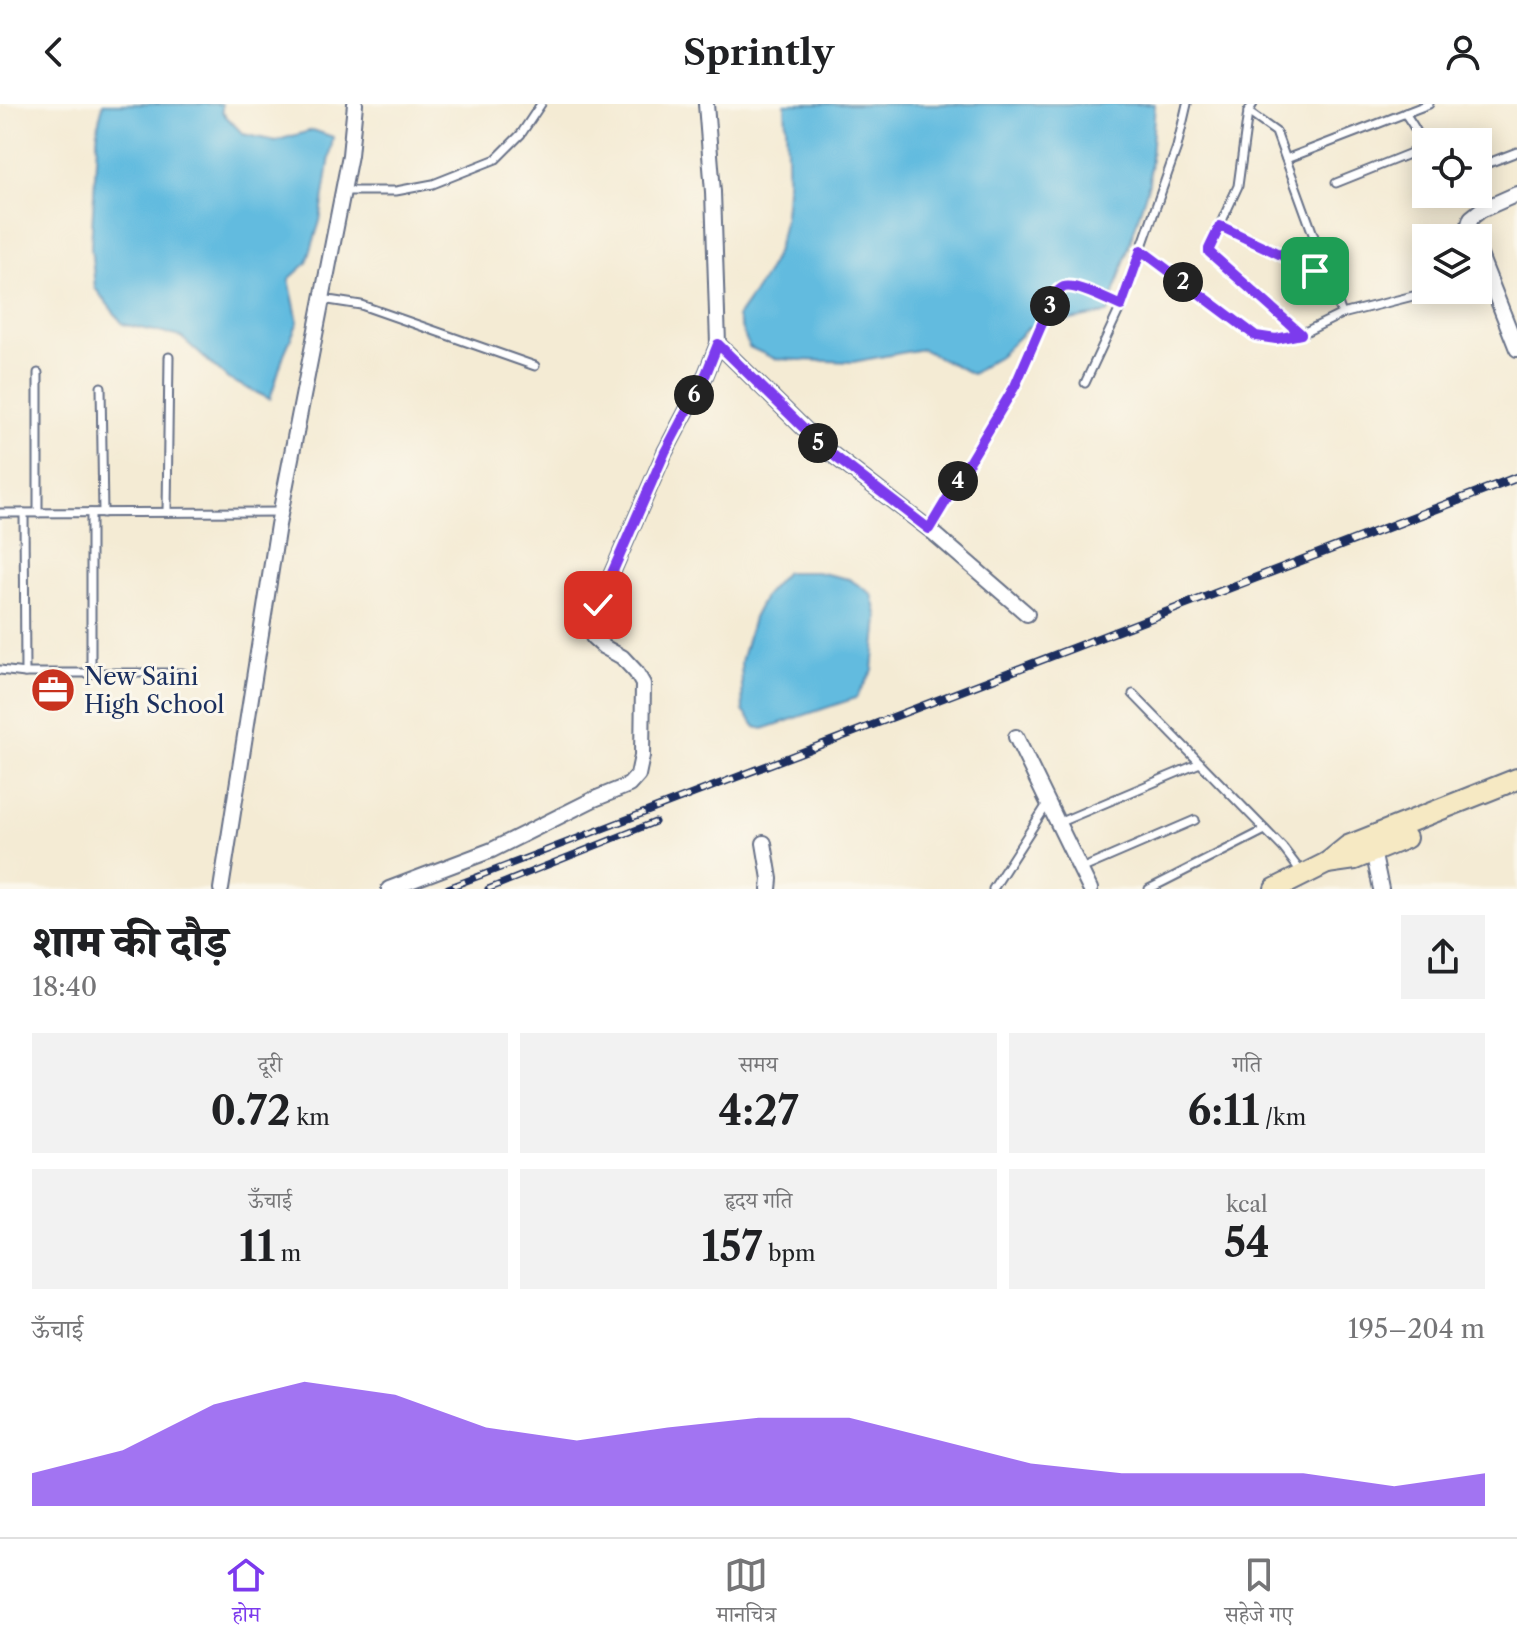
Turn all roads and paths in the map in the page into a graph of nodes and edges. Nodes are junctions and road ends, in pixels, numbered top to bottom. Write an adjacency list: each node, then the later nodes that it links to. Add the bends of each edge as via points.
1 (355, 104): 12 (street)
2 (541, 104): 12 (lane, via 496,159 433,184 396,191)
3 (706, 104): 24 (street)
4 (1187, 104): 16 (lane)
5 (1429, 104): 7 (lane)
6 (1250, 108): 9 (lane, via 1276,132); 15 (lane, via 1238,186)
7 (1405, 113): 9 (lane); 11 (lane, via 1419,137 1419,148)
8 (1517, 152): 10 (lane)
9 (1286, 159): 17 (lane)
10 (1492, 162)
11 (1336, 183)
12 (343, 191): 20 (street)
13 (1517, 194): 14 (street, via 1481,210)
14 (1469, 224)
15 (1220, 226): 17 (lane); 23 (lane, via 1209,252)
16 (1141, 250): 21 (lane); 23 (lane, via 1256,336)
17 (1328, 276): 22 (lane)
18 (1492, 291): 25 (street)
19 (1412, 296): 22 (lane)
20 (322, 299): 27 (lane, via 361,305); 32 (street)
21 (1121, 306): 29 (lane); 38 (lane, via 1076,288 1059,290 1015,386)
22 (1342, 314): 23 (lane)
23 (1301, 334)
24 (718, 344): 38 (street, via 824,448); 58 (street, via 591,621 593,637 622,657 643,684 638,775 629,785 492,850)
25 (1517, 349)
26 (169, 357): 31 (lane)
27 (535, 366)
28 (38, 373): 35 (lane)
29 (1085, 383)
30 (101, 387): 37 (lane)
31 (167, 512): 32 (lane); 37 (lane)
32 (281, 512): 57 (street)
33 (0, 513): 34 (lane)
34 (24, 513): 35 (lane); 41 (lane)
35 (38, 513): 36 (lane)
36 (91, 513): 37 (lane); 42 (lane)
37 (103, 513)
38 (929, 529): 39 (street)
39 (1027, 614)
40 (0, 670): 41 (lane)
41 (25, 673): 42 (lane)
42 (91, 673): 43 (lane)
43 (183, 673)
44 (1133, 694): 46 (lane)
45 (1016, 737): 49 (street)
46 (1200, 763): 51 (lane); 52 (lane)
47 (1517, 779): 54 (street)
48 (1517, 792): 54 (street)
49 (1048, 803): 51 (street); 60 (lane)
50 (1195, 820): 55 (lane)
51 (1058, 824): 55 (street)
52 (1265, 830): 56 (lane, via 1283,848); 62 (lane)
53 (764, 843): 59 (street)
54 (1372, 845): 56 (street, via 1348,846); 63 (street)
55 (1081, 869): 61 (street)
56 (1290, 883)
57 (221, 889)
58 (389, 889)
59 (769, 889)
60 (993, 889)
61 (1090, 889)
62 (1149, 889)
63 (1381, 889)

